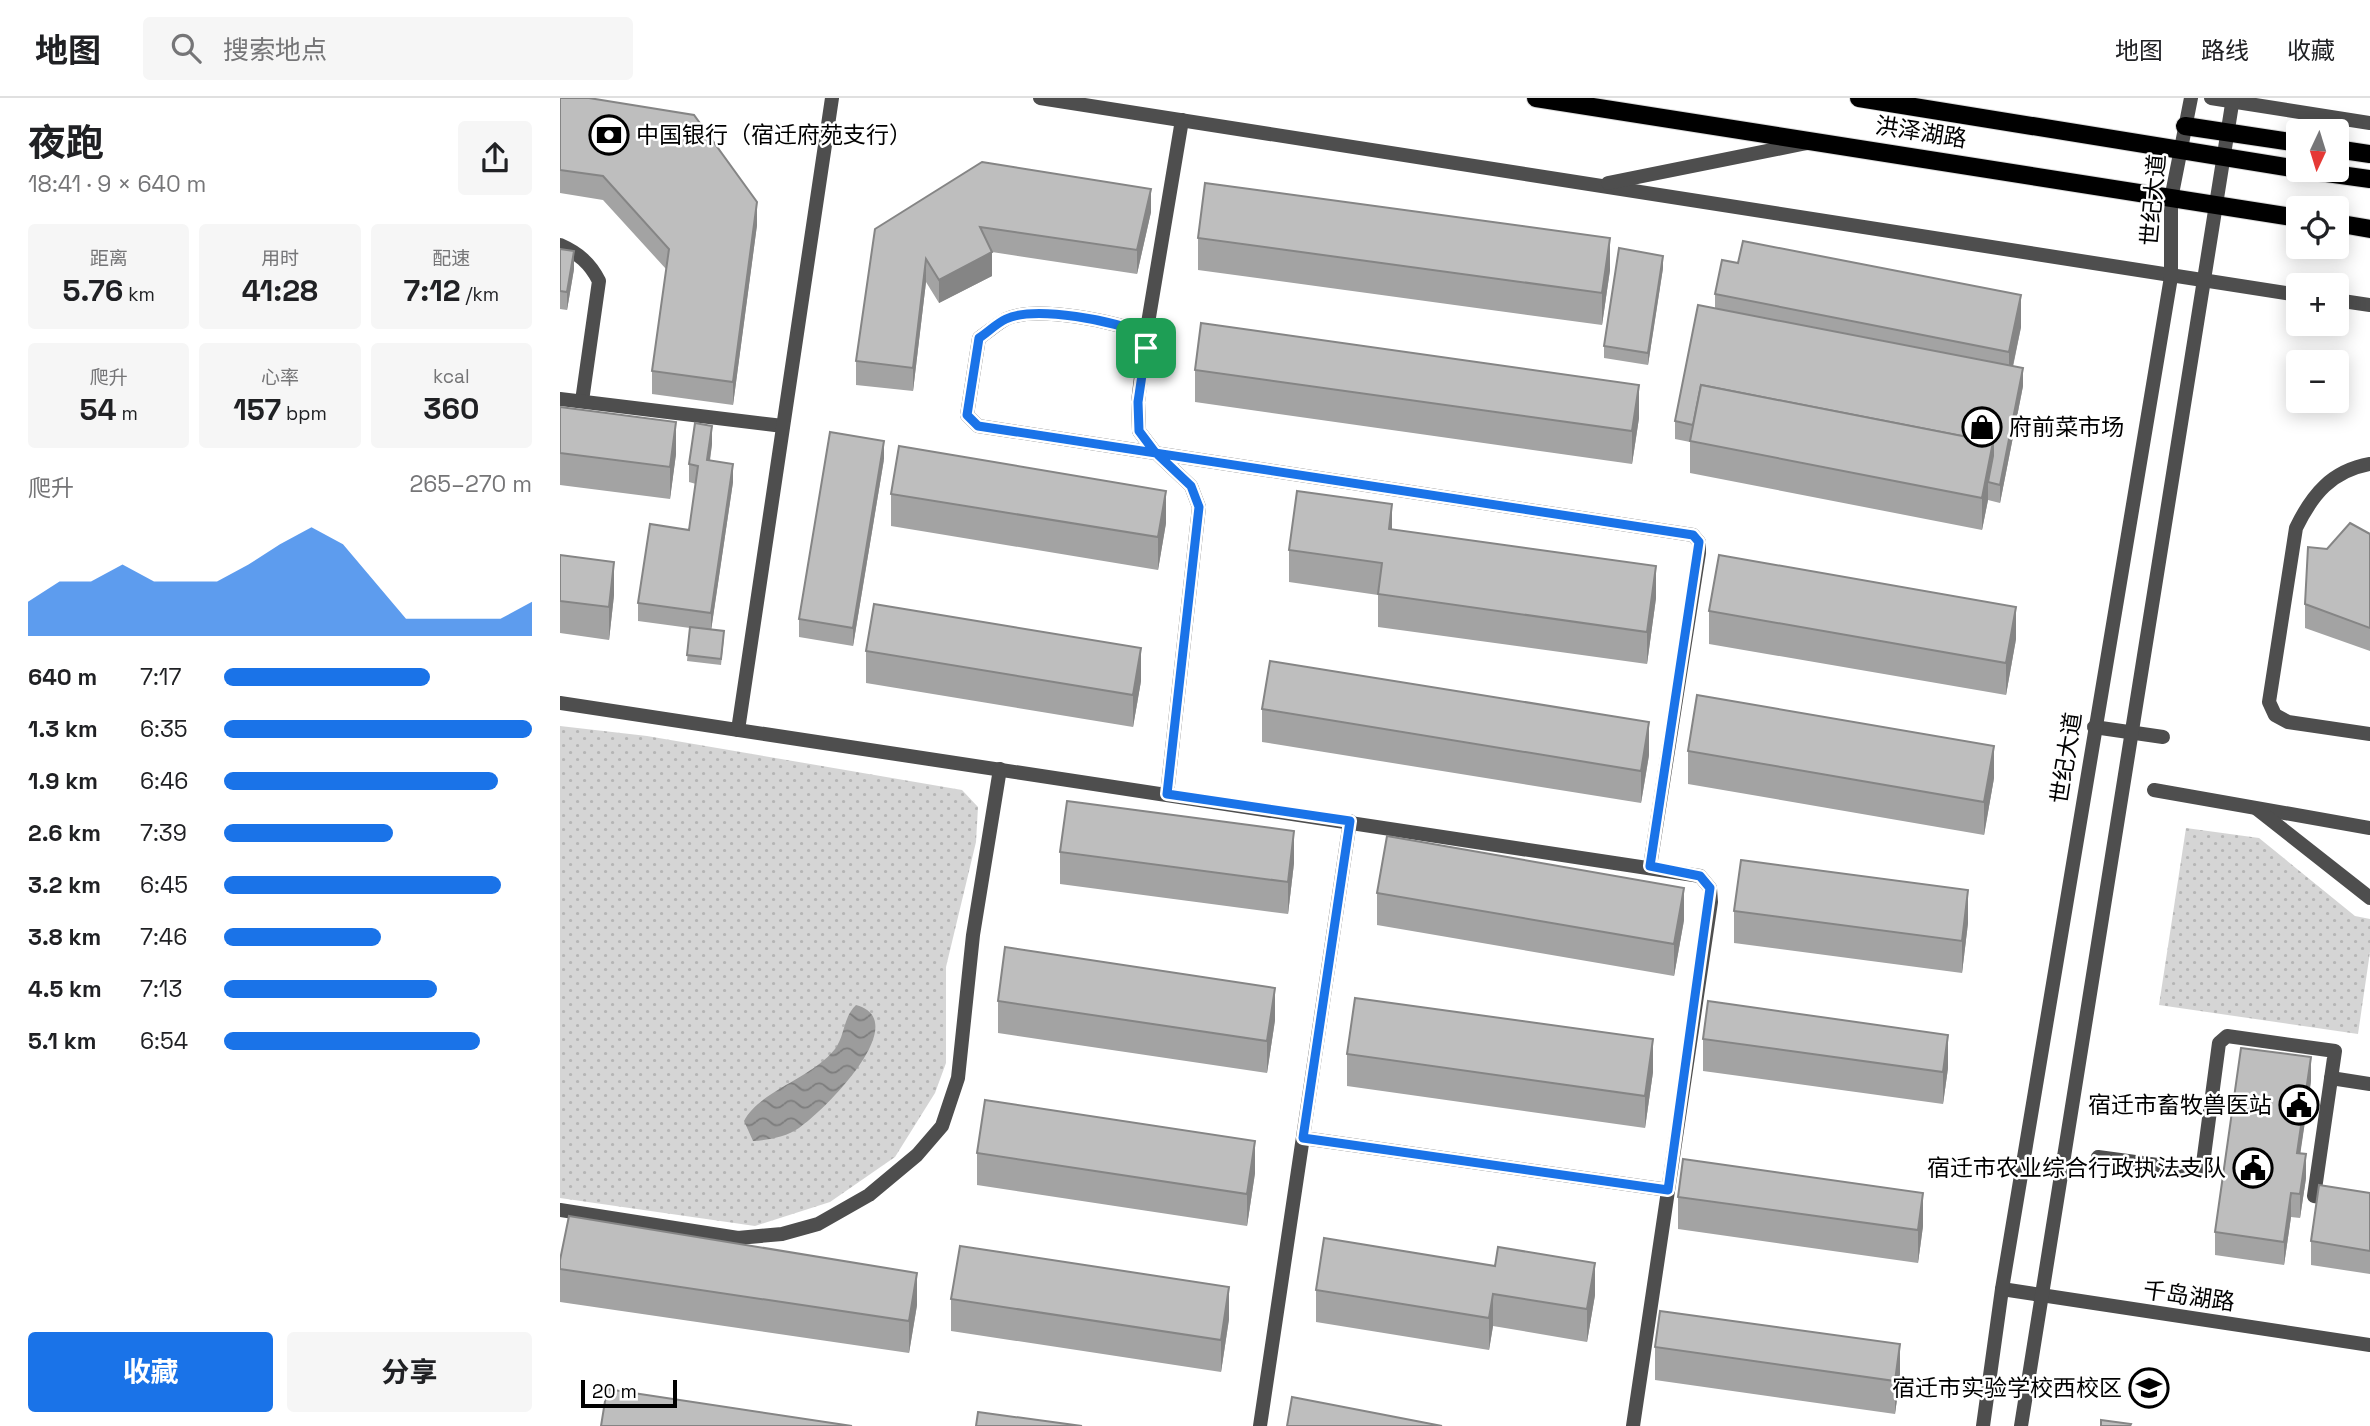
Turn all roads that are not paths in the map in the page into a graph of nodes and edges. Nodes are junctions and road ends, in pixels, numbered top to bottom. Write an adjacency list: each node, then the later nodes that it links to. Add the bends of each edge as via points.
1 (832, 98): 36 (street)
2 (1040, 98): 8 (street)
3 (1536, 98): 12 (main road, 洪泽湖路)
4 (1859, 98): 14 (main road, 洪泽湖路)
5 (2191, 98): 10 (street, 世纪大道)
6 (2211, 98): 7 (street)
7 (2233, 100): 9 (street); 11 (street)
8 (1182, 120): 21 (street); 33 (street)
9 (2370, 123)
10 (2185, 125): 11 (main road); 14 (street, 世纪大道)
11 (2229, 132): 13 (main road); 17 (street)
12 (1817, 141): 21 (street); 22 (main road, 洪泽湖路)
13 (2286, 141)
14 (2179, 151): 17 (main road, 洪泽湖路); 22 (street, 世纪大道)
15 (2349, 151): 16 (main road)
16 (2370, 154)
17 (2225, 158): 18 (main road, 洪泽湖路); 23 (street)
18 (2286, 167)
19 (2349, 177): 20 (main road)
20 (2370, 180)
21 (1596, 186): 28 (street)
22 (2171, 199): 23 (main road, 洪泽湖路); 28 (street, 世纪大道)
23 (2218, 206): 24 (main road, 洪泽湖路); 29 (street)
24 (2286, 216)
25 (2349, 225): 26 (main road)
26 (2370, 229)
27 (560, 245): 35 (street, via 579,255 599,281)
28 (2171, 277): 29 (street); 40 (street, 世纪大道)
29 (2206, 282): 30 (street); 42 (street)
30 (2286, 293)
31 (2349, 302): 32 (street)
32 (2370, 305)
33 (1146, 335): 37 (street, via 1139,431); 37 (street, via 1128,327 1039,313 1007,318 979,338 967,415 978,426)
34 (560, 399): 35 (street)
35 (582, 401): 36 (street)
36 (783, 426): 41 (street)
37 (1154, 451): 47 (street, via 1191,486 1199,507); 51 (street, via 1693,535 1699,553)
38 (2370, 464): 43 (street, via 2323,485 2296,528 2269,702 2275,715 2288,722)
39 (560, 703): 41 (street)
40 (2094, 727): 42 (street); 60 (street, 世纪大道)
41 (738, 730): 45 (street)
42 (2133, 732): 44 (street); 61 (street)
43 (2370, 734)
44 (2162, 737)
45 (1000, 769): 47 (street); 59 (street, via 973,935 958,1078 942,1126 917,1155 869,1195 818,1224 782,1234 738,1238)
46 (2154, 790): 48 (street)
47 (1167, 794): 49 (street)
48 (2256, 808): 50 (street); 52 (street)
49 (1350, 821): 51 (street); 55 (street)
50 (2370, 828)
51 (1650, 866): 57 (street, via 1700,876 1710,888)
52 (2370, 898)
53 (2331, 1079): 54 (street); 56 (street, via 2335,1051 2227,1036 2219,1043 2202,1171); 58 (street, via 2314,1196)
54 (2370, 1084)
55 (1303, 1138): 57 (street); 63 (street)
56 (2098, 1157)
57 (1668, 1190): 64 (street)
58 (2370, 1204)
59 (560, 1210)
60 (2002, 1289): 61 (street, 千岛湖路); 65 (street, 世纪大道)
61 (2040, 1297): 62 (street, 千岛湖路); 66 (street)
62 (2370, 1345)
63 (1260, 1426)
64 (1633, 1426)
65 (1983, 1426)
66 (2021, 1426)

